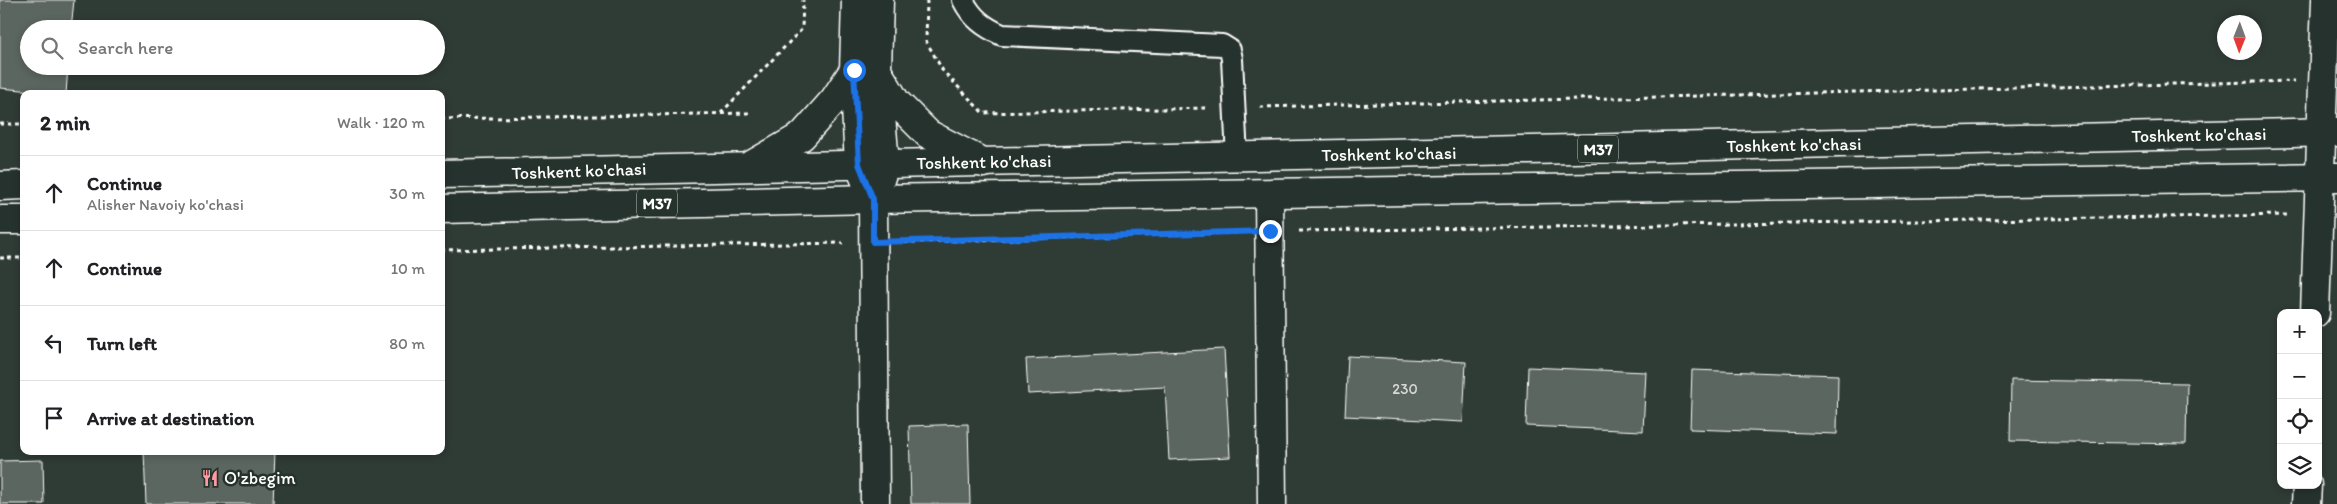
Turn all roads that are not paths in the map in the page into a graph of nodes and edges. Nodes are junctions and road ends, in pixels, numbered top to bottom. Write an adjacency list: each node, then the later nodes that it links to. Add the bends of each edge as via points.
1 (856, 0): 5 (main road)
2 (879, 0): 5 (main road)
3 (963, 0): 7 (lane, via 983,26 1002,35 1222,45 1230,50 1232,59)
4 (2326, 0): 6 (main road, via 2324,80)
5 (866, 70): 8 (main road, via 928,134); 9 (main road); 10 (main road, via 802,136)
6 (2329, 132): 7 (main road, Toshkent ko'chasi / M37); 12 (main road)
7 (1237, 158): 8 (main road, Toshkent ko'chasi / M37)
8 (984, 162): 9 (main road, Toshkent ko'chasi / M37)
9 (872, 164): 10 (main road, Toshkent ko'chasi / M37); 16 (main road)
10 (750, 166): 11 (main road, Toshkent ko'chasi / M37)
11 (445, 174)
12 (2329, 177): 15 (main road, Toshkent ko'chasi / M37); 20 (main road, via 2319,215)
13 (20, 185): 14 (main road)
14 (0, 186)
15 (1269, 194): 16 (main road, Toshkent ko'chasi / M37); 23 (main road)
16 (873, 199): 17 (main road, Toshkent ko'chasi / M37); 22 (main road)
17 (445, 209)
18 (0, 220): 19 (main road)
19 (20, 220)
20 (2314, 309)
21 (2307, 489): 24 (main road)
22 (875, 504)
23 (1272, 504)
24 (2306, 504)

